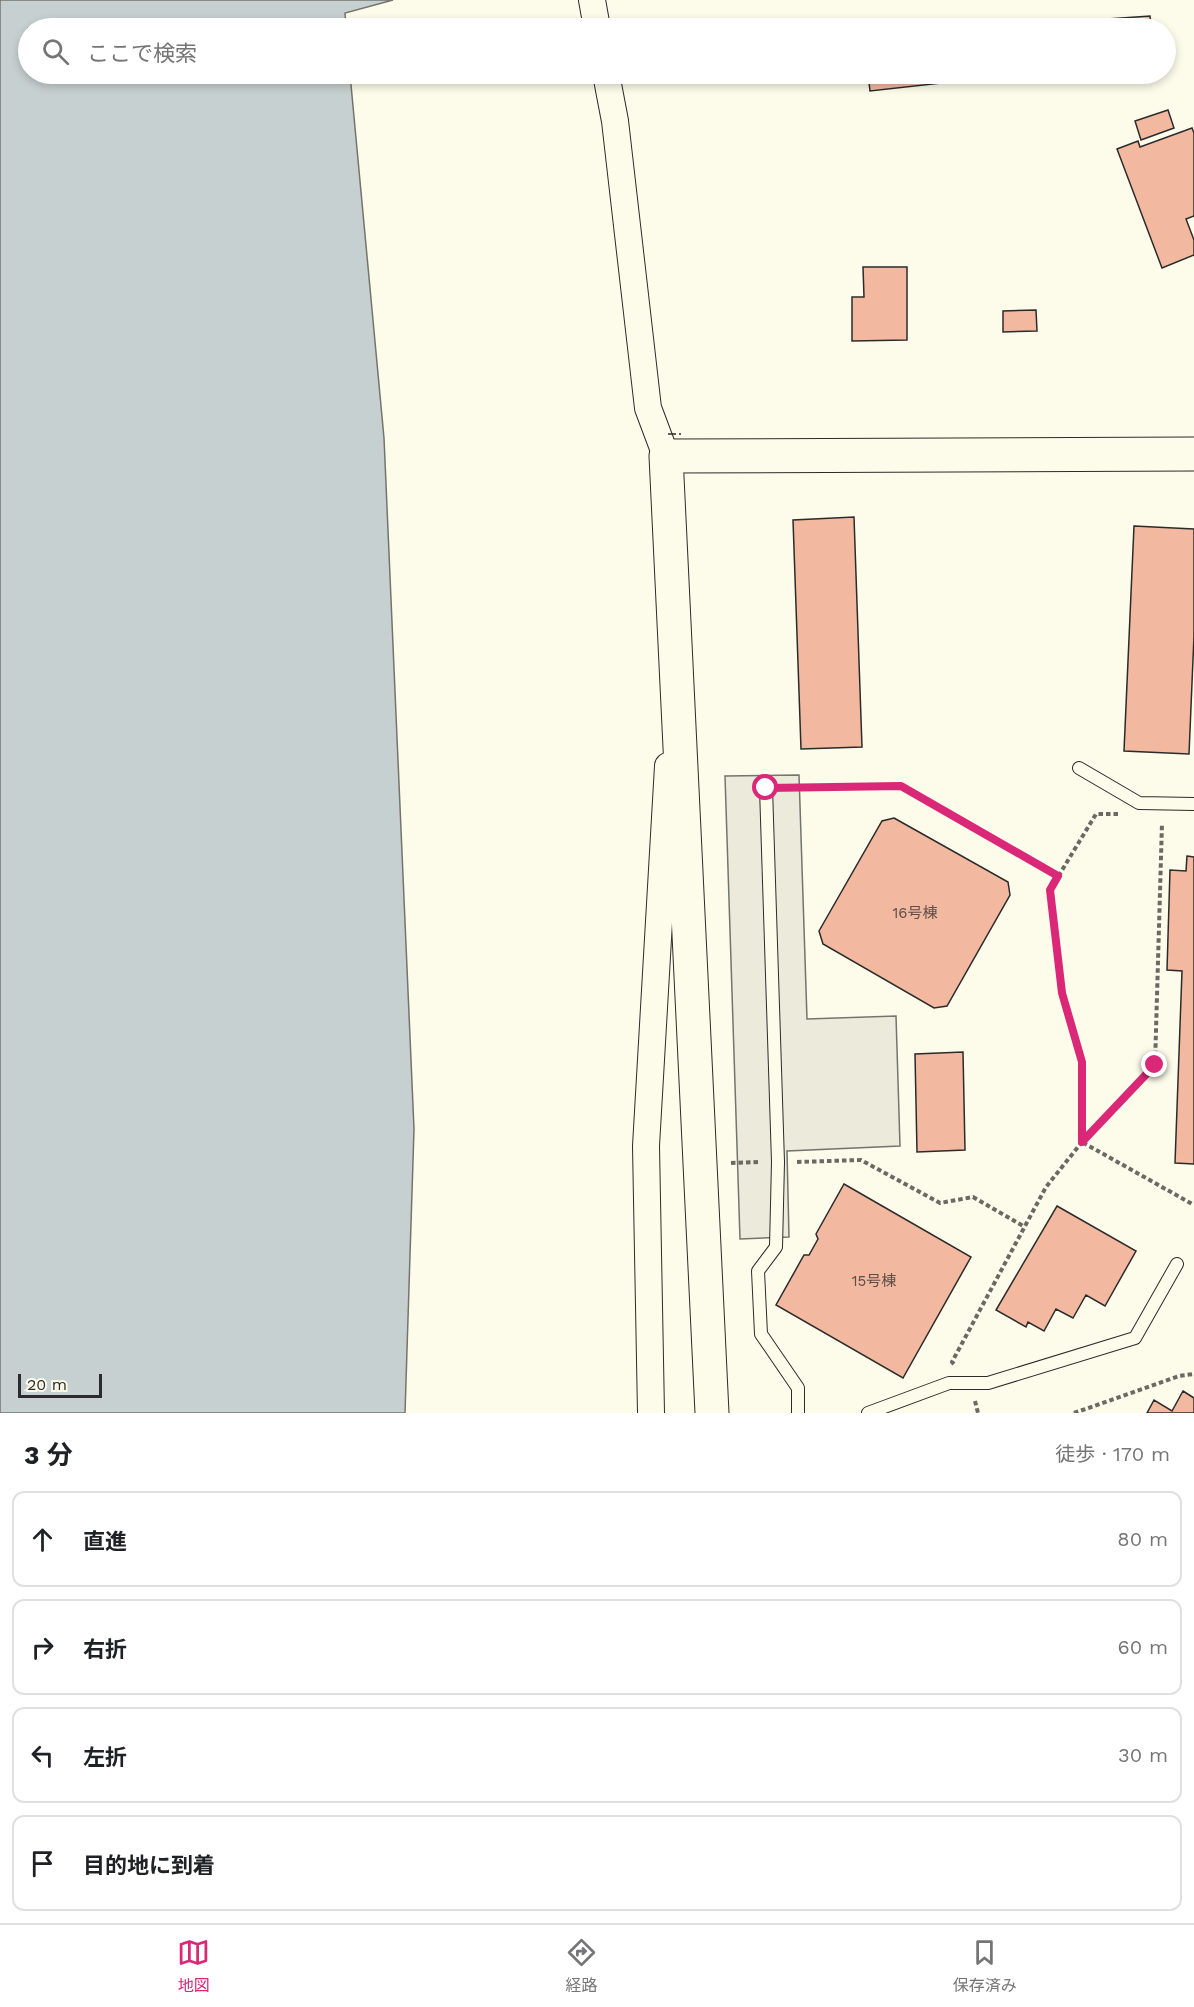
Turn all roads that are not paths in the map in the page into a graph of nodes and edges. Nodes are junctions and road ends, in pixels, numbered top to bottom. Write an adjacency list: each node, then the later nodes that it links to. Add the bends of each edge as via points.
1 (592, 0): 2 (street)
2 (595, 18)
3 (608, 84): 5 (street, via 648,408)
4 (1194, 454): 5 (street)
5 (666, 456): 6 (street)
6 (676, 633): 11 (street, via 646,1146); 12 (street)
7 (1079, 768): 9 (lane, via 1139,803)
8 (766, 788): 13 (lane, via 777,1162 776,1248 758,1271 761,1334 798,1388)
9 (1194, 804)
10 (1177, 1264): 14 (lane, via 1135,1338 988,1383 949,1383)
11 (651, 1413)
12 (712, 1413)
13 (798, 1413)
14 (868, 1413)

